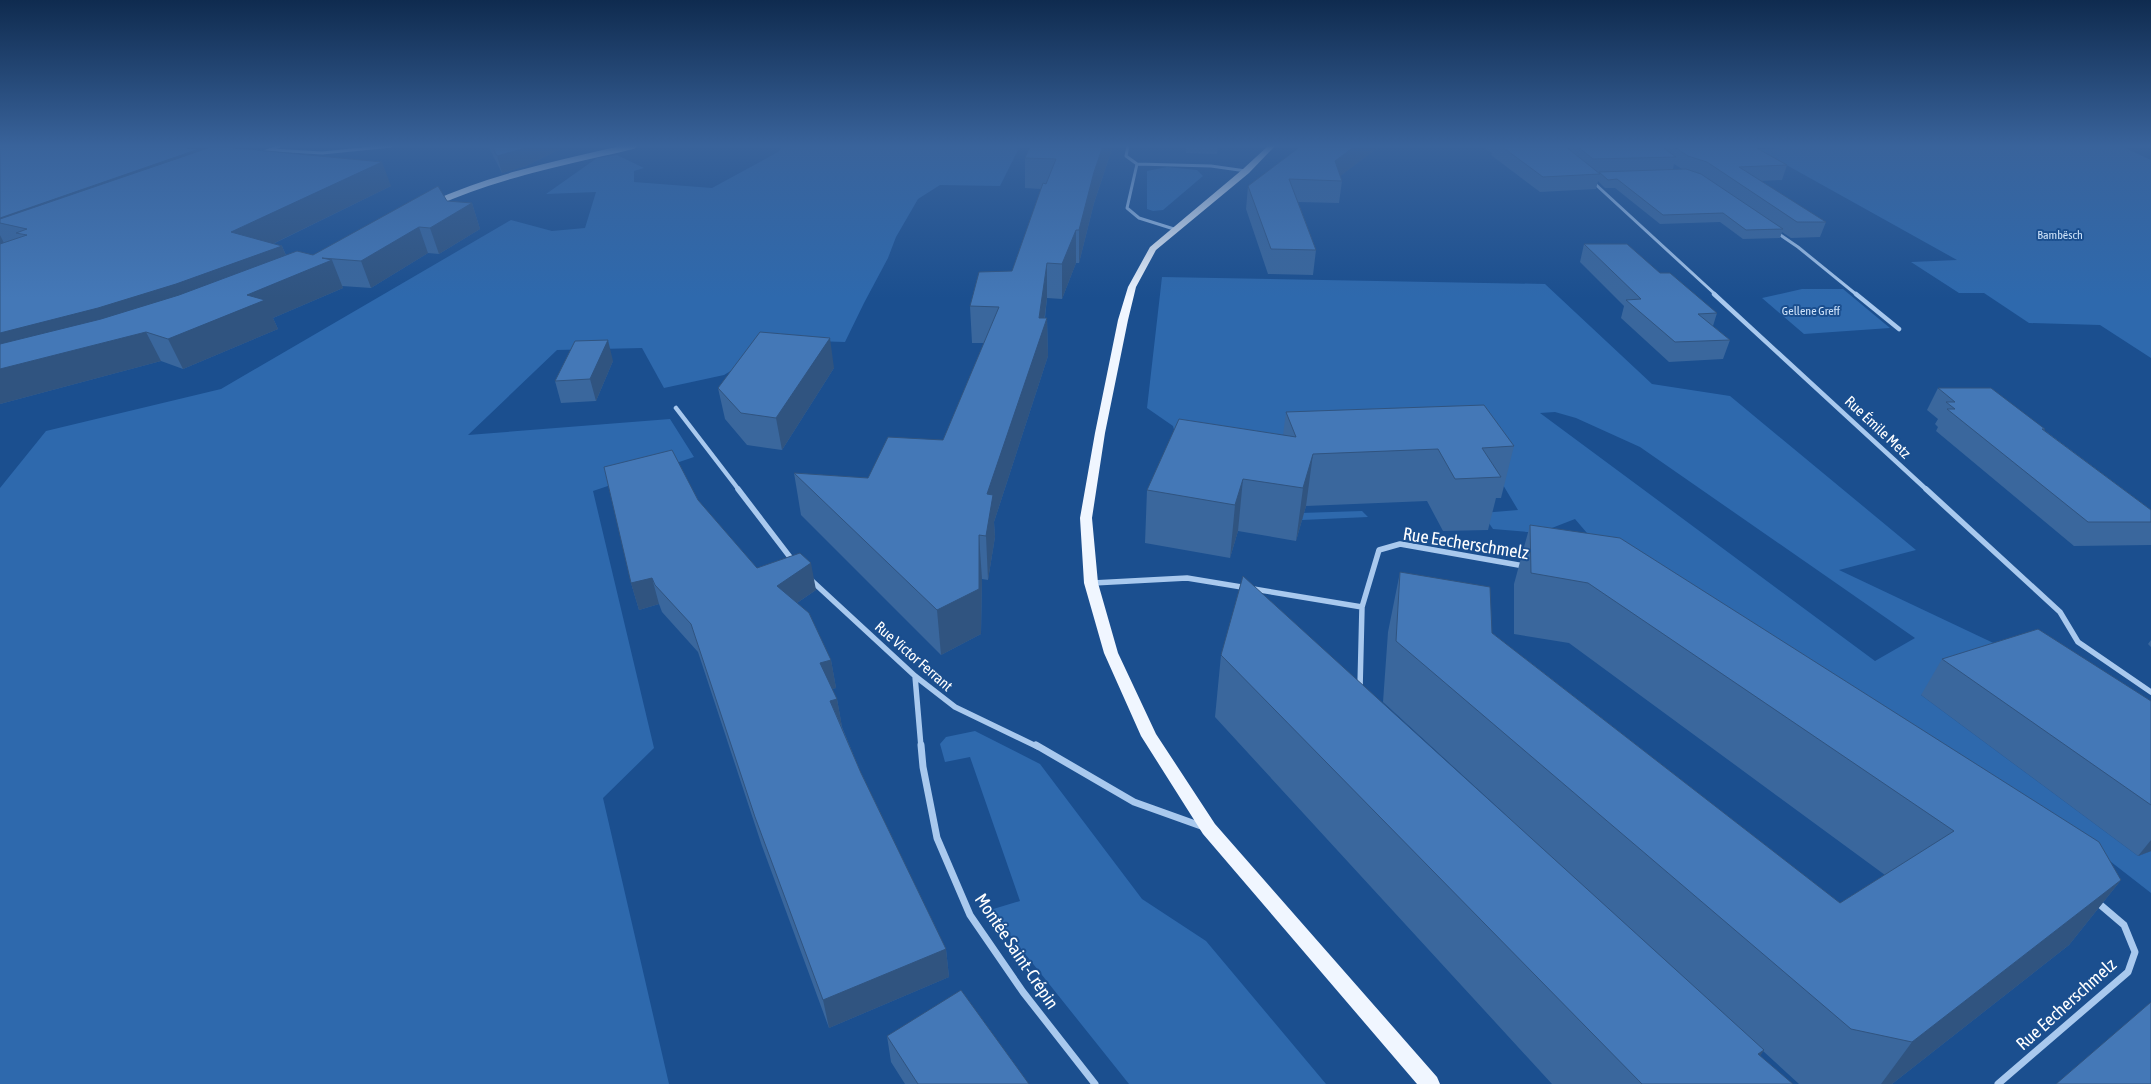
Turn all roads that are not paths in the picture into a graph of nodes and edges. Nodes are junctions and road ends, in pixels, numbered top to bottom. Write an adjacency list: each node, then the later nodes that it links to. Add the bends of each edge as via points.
1 (454, 197): 5 (main road)
2 (1130, 197): 6 (street, via 1127,208 1139,218)
3 (1214, 197): 6 (main road)
4 (1609, 197): 16 (street, Rue Émile Metz, via 2060,612 2078,642)
5 (423, 209)
6 (1174, 229): 13 (main road, via 1153,249 1139,273 1123,320 1086,518)
7 (1773, 230): 8 (street)
8 (1899, 329)
9 (676, 408): 11 (street)
10 (1528, 567): 14 (street, Rue Eecherschmelz, via 1400,544 1379,550)
11 (800, 569)
12 (807, 576): 15 (street, Rue Victor Ferrant)
13 (1091, 583): 14 (street, via 1187,578); 18 (main road, via 1111,653 1149,736)
14 (1362, 607): 17 (street)
15 (915, 676): 18 (street, Rue Victor Ferrant, via 955,707 1032,743 1134,802); 20 (street, Montée Saint-Crépin, via 924,767 937,838 966,906 1023,992)
16 (2151, 692)
17 (1359, 700)
18 (1209, 829): 21 (main road)
19 (2094, 900): 22 (street, Rue Eecherschmelz, via 2124,924 2135,952 2128,972)
20 (1095, 1084)
21 (1430, 1084)
22 (1998, 1084)

